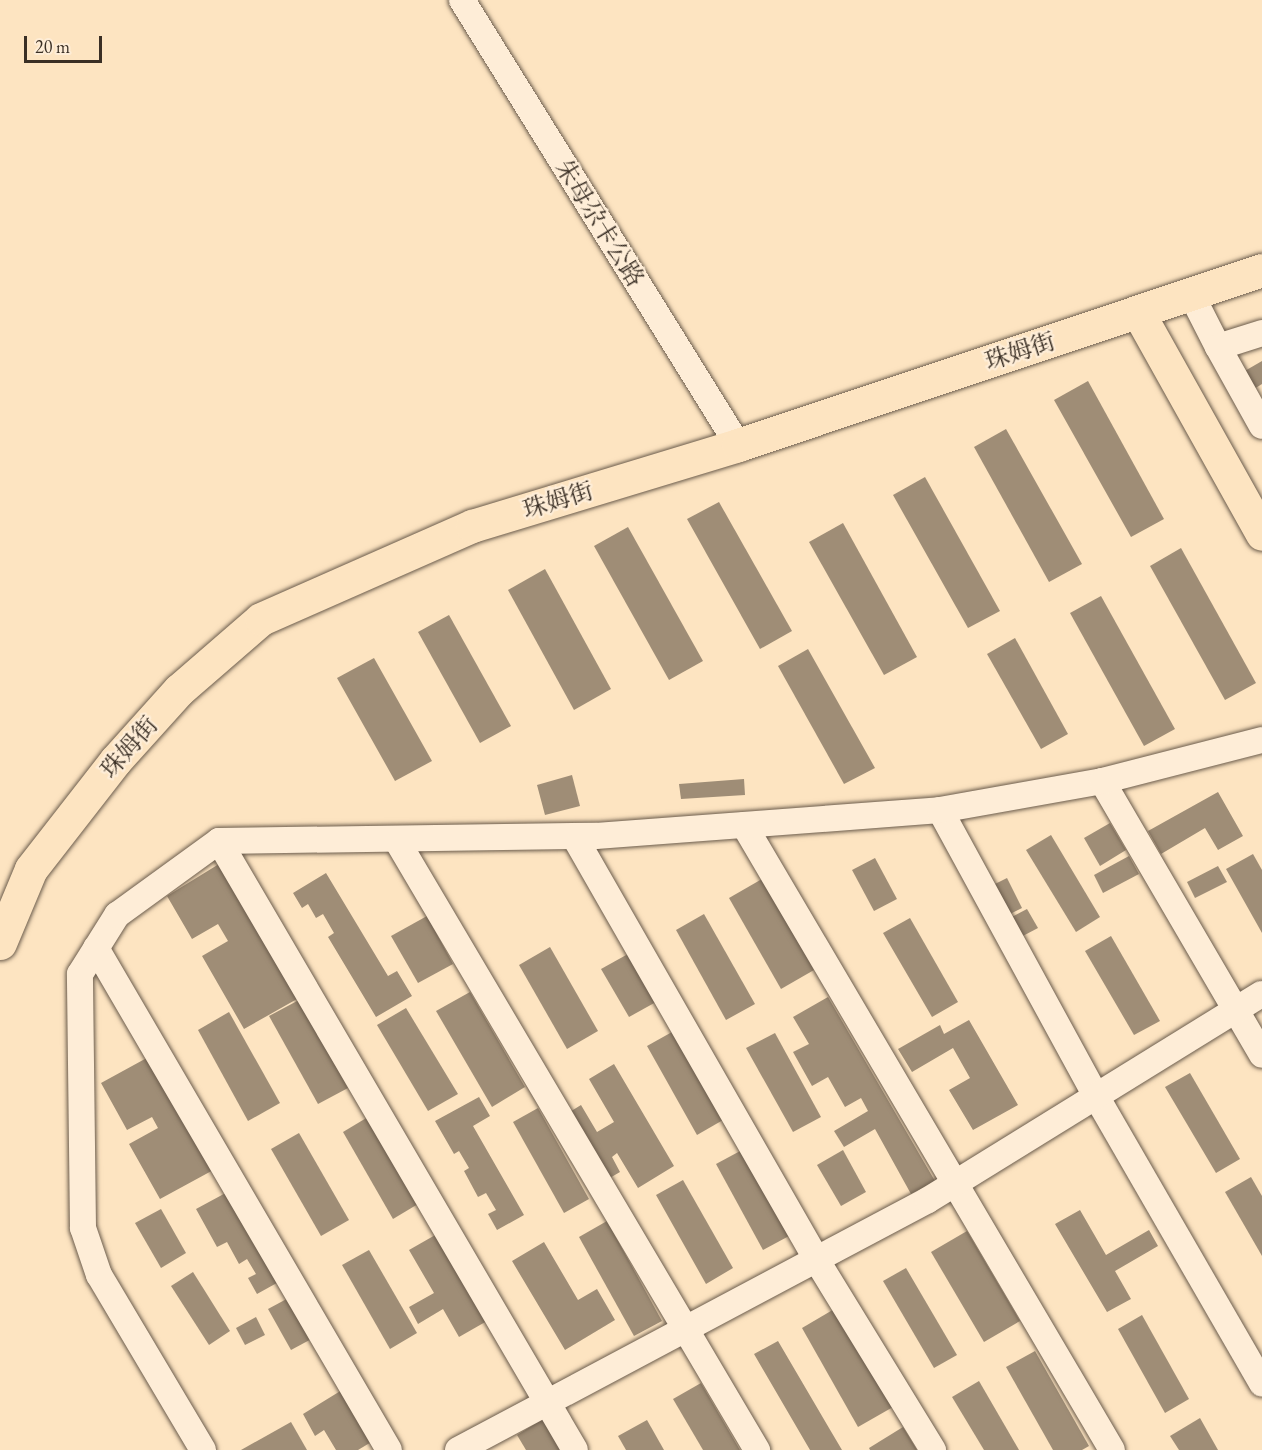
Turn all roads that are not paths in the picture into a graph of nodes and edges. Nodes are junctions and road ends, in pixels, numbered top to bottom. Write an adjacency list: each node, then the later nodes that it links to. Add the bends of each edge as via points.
1 (462, 0): 8 (street, 朱母尕卡公路)
2 (1262, 270): 3 (main road, 珠姆街)
3 (1191, 294): 4 (main road, 珠姆街); 6 (street)
4 (1138, 312): 8 (main road, 珠姆街); 9 (main road)
5 (1262, 333): 6 (street)
6 (1218, 347): 7 (street)
7 (1262, 426)
8 (738, 445): 17 (main road, 珠姆街, via 472,526 261,619 179,690 115,761 32,868)
9 (1262, 534)
10 (1262, 740): 11 (street)
11 (1102, 781): 12 (street); 20 (street)
12 (940, 810): 13 (street); 22 (street)
13 (744, 825): 14 (street); 23 (street)
14 (574, 836): 15 (street); 24 (street)
15 (396, 839): 16 (street); 25 (street)
16 (219, 842): 18 (street, via 117,915); 27 (street)
17 (0, 943)
18 (96, 948): 28 (street, via 80,974 83,1228 99,1275); 29 (street)
19 (1262, 994): 20 (street)
20 (1237, 1010): 21 (street); 22 (street)
21 (1262, 1055)
22 (1096, 1096): 23 (street); 26 (street)
23 (956, 1183): 24 (street); 34 (street)
24 (816, 1259): 25 (street); 33 (street)
25 (686, 1329): 27 (street); 32 (street)
26 (1262, 1383)
27 (548, 1402): 30 (street); 31 (street)
28 (203, 1450)
29 (390, 1450)
30 (458, 1450)
31 (575, 1450)
32 (757, 1450)
33 (933, 1450)
34 (1112, 1450)

